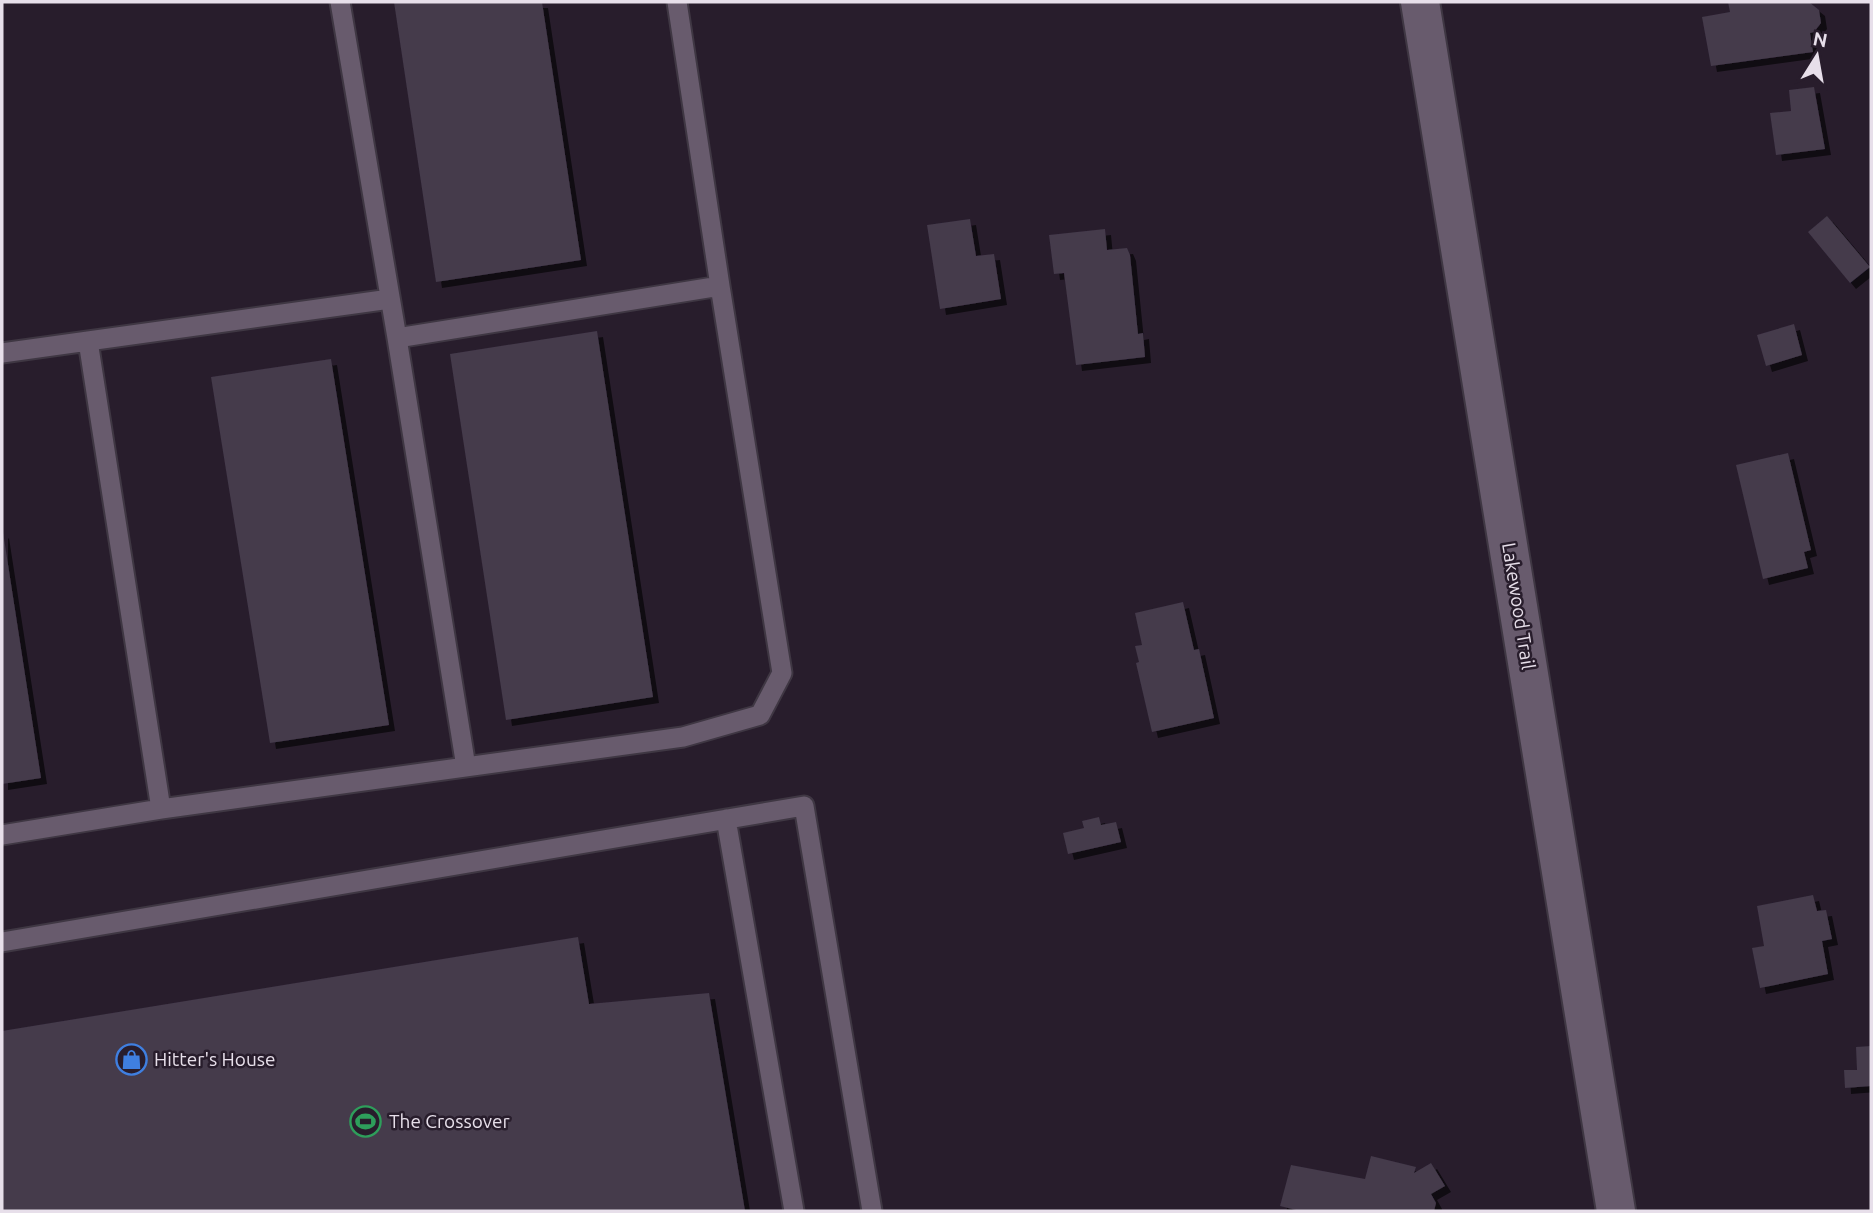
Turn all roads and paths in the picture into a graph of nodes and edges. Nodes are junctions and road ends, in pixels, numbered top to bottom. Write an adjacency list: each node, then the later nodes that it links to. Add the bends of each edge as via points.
1 (340, 2): 5 (lane)
2 (677, 2): 4 (lane)
3 (1420, 2): 16 (street, Lakewood Trail)
4 (720, 286): 6 (lane); 9 (lane, via 782,673 760,715 683,737)
5 (390, 299): 6 (lane); 7 (lane)
6 (397, 338): 9 (lane)
7 (88, 341): 8 (lane); 10 (lane)
8 (2, 354)
9 (466, 767): 10 (lane)
10 (161, 809): 12 (lane)
11 (726, 819): 13 (lane); 14 (lane, via 803,806); 15 (lane)
12 (2, 835)
13 (2, 942)
14 (866, 1210)
15 (794, 1211)
16 (1616, 1211)

